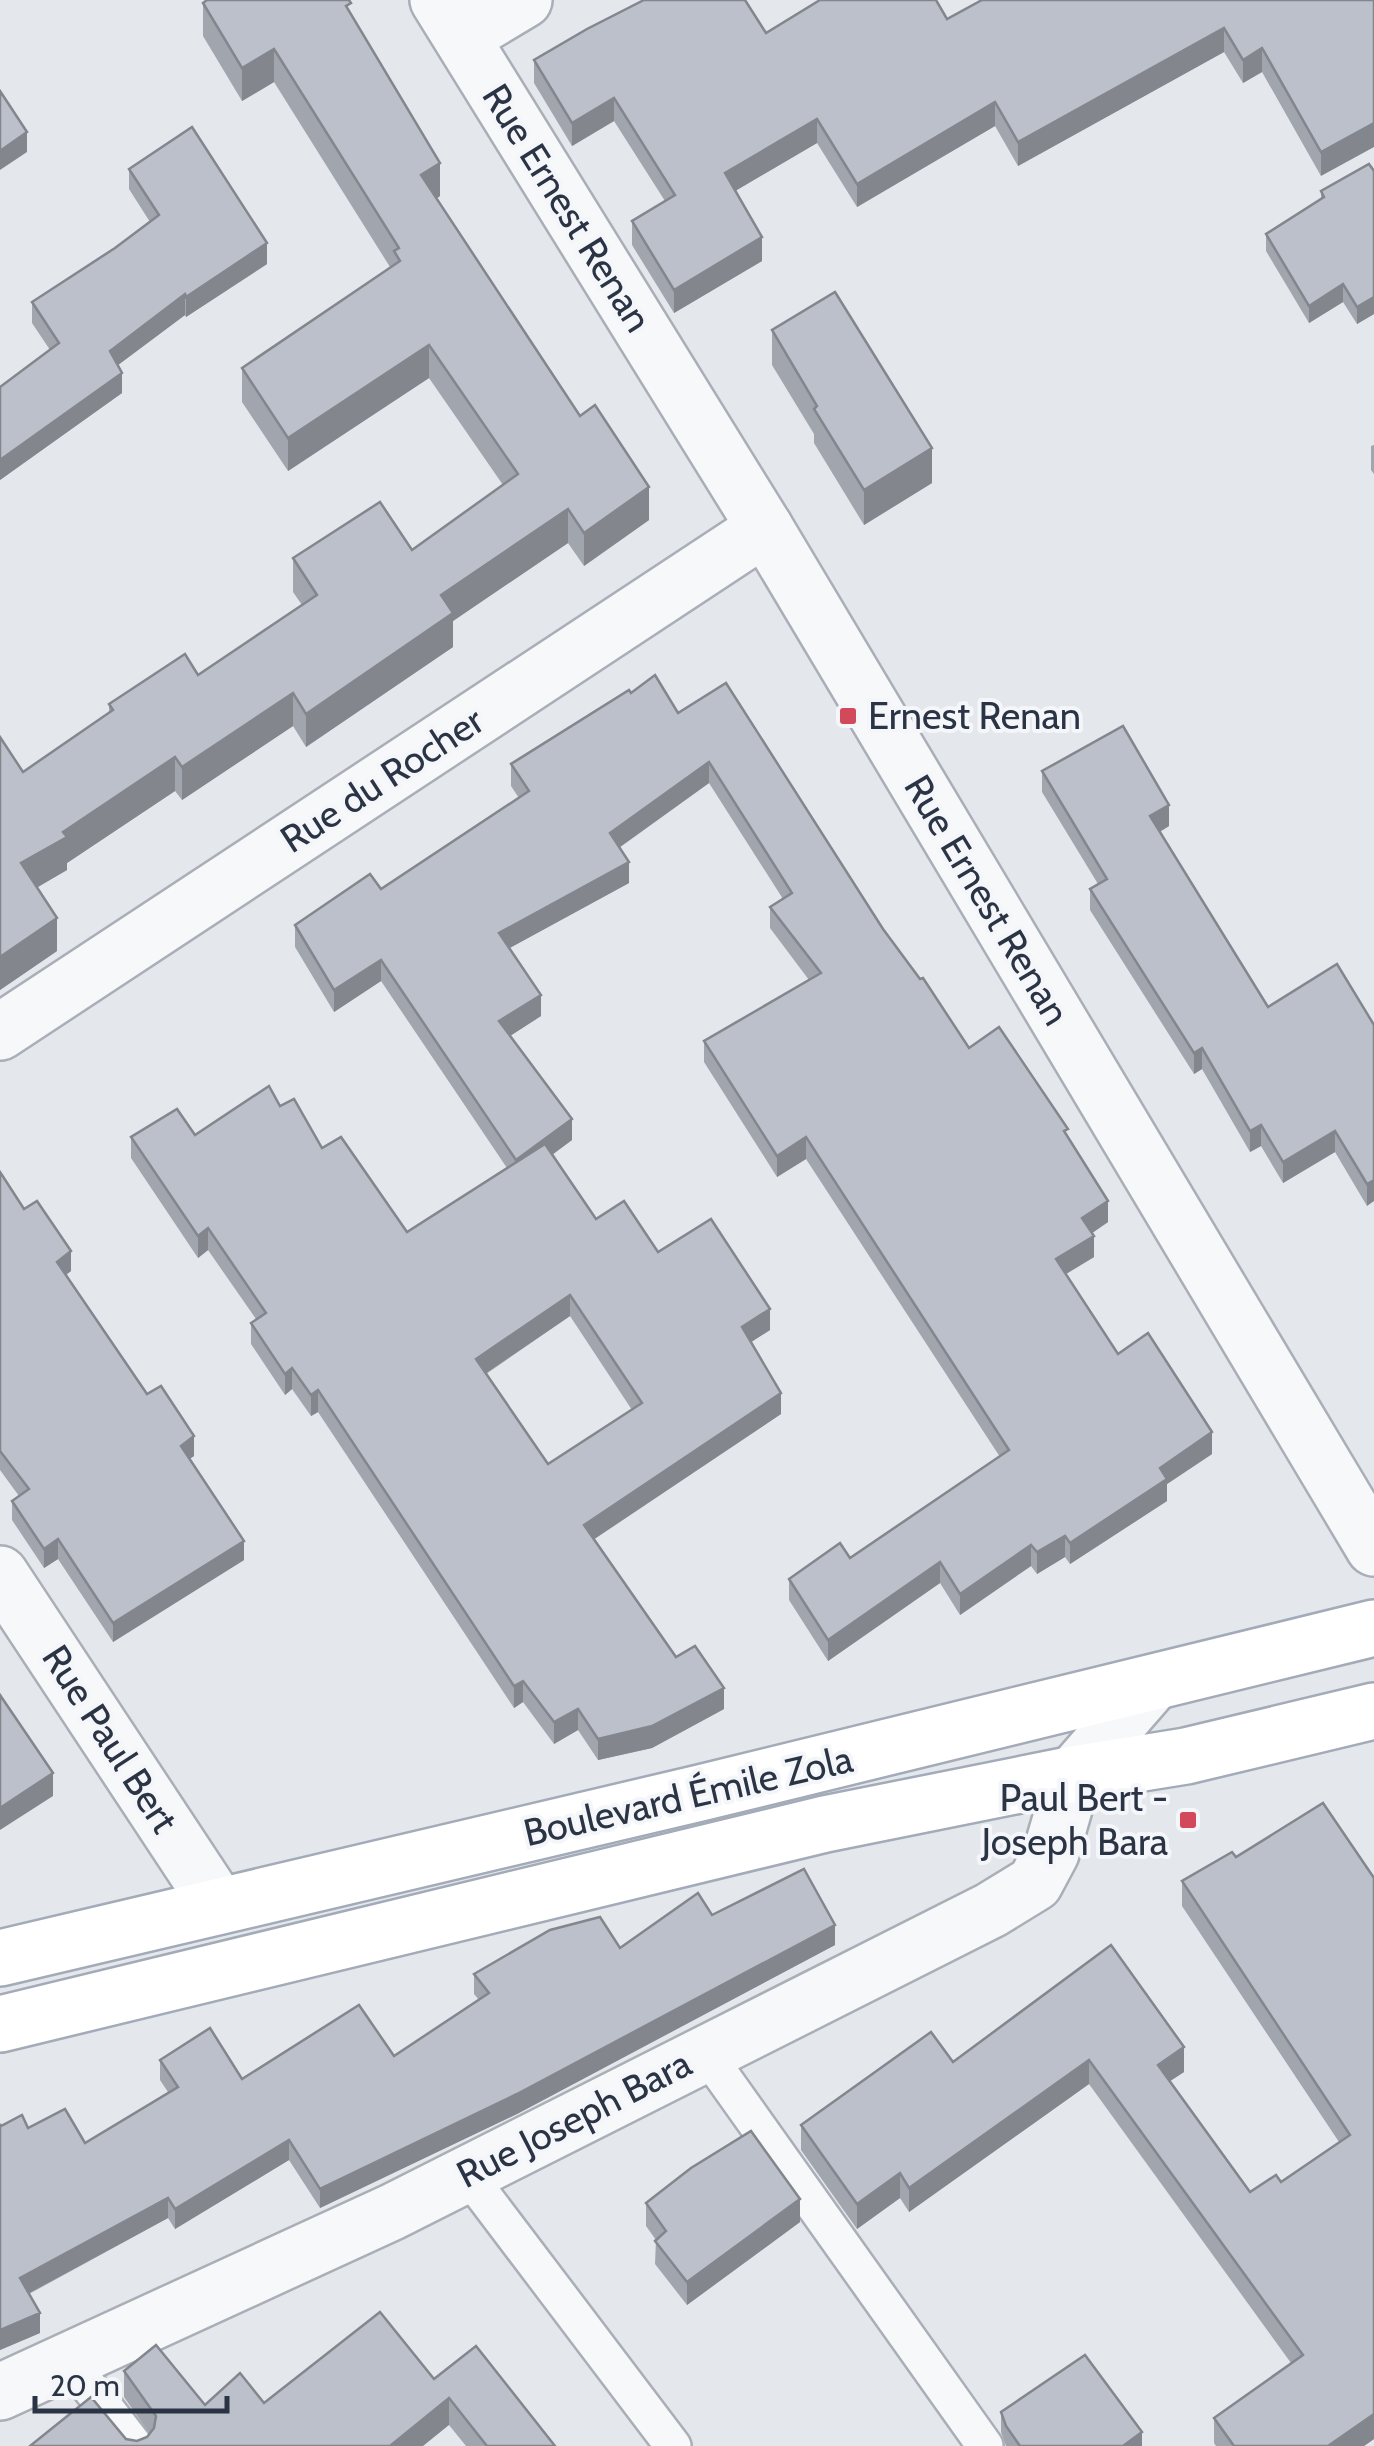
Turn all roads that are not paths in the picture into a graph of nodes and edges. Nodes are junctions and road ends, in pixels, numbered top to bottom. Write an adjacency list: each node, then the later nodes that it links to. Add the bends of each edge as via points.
1 (524, 0): 2 (street)
2 (450, 19): 3 (street, Rue Ernest Renan)
3 (765, 528): 4 (street, Rue du Rocher); 5 (street, Rue Ernest Renan)
4 (0, 1032)
5 (1374, 1548)
6 (0, 1574): 11 (street, Rue Paul Bert)
7 (1374, 1628): 8 (main road, Boulevard Émile Zola)
8 (1153, 1683): 10 (street); 11 (main road, Boulevard Émile Zola)
9 (1374, 1711): 10 (main road, Boulevard Émile Zola, via 1186,1756)
10 (1074, 1774): 13 (main road, Boulevard Émile Zola, via 825,1824); 14 (street, Rue Joseph Bara, via 1036,1883)
11 (219, 1906): 12 (main road, Boulevard Émile Zola)
12 (0, 1958)
13 (0, 2024)
14 (705, 2052): 15 (street, Rue Joseph Bara); 20 (lane)
15 (467, 2174): 16 (street, Rue Joseph Bara); 19 (lane)
16 (68, 2361): 17 (street, Rue Joseph Bara); 18 (lane)
17 (0, 2392)
18 (135, 2446)
19 (673, 2446)
20 (985, 2446)

